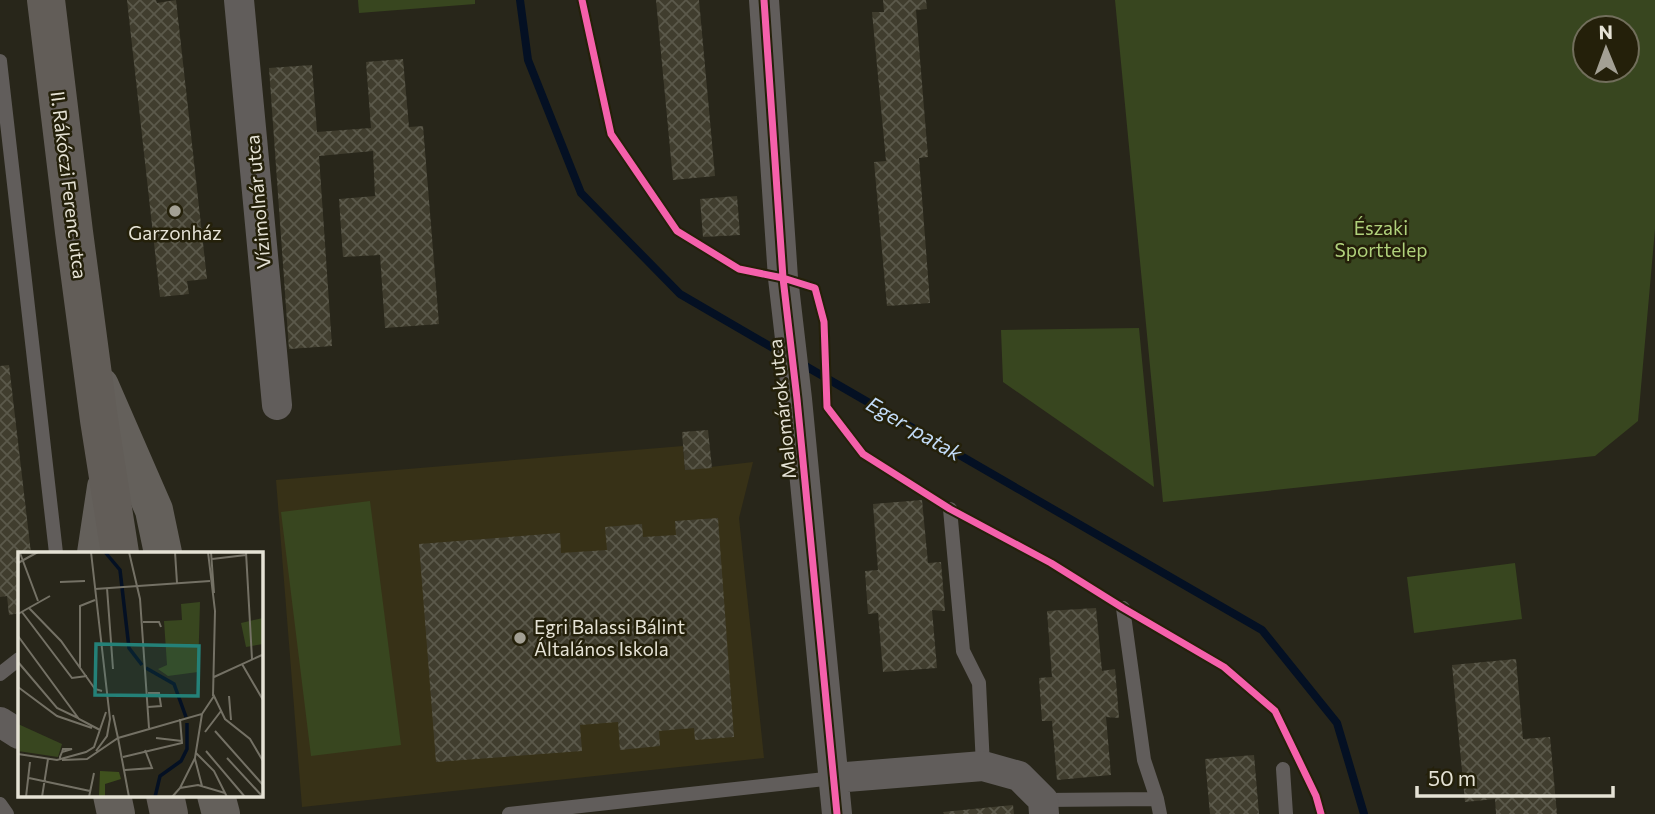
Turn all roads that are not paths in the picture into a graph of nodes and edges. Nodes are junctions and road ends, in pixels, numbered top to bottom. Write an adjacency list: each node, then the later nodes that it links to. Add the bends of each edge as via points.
1 (46, 0): 5 (main road, II. Rákóczi Ferenc utca)
2 (239, 0): 6 (street, Vízimolnár utca)
3 (764, 0): 20 (street, Malomárok utca, via 785,284)
4 (0, 61): 9 (lane)
5 (93, 370): 7 (main road, II. Rákóczi Ferenc utca); 12 (main road, II. Rákóczi Ferenc utca, via 154,510)
6 (276, 405)
7 (108, 475): 10 (main road, II. Rákóczi Ferenc utca); 11 (main road, II. Rákóczi Ferenc utca)
8 (950, 509): 18 (lane, via 963,651 979,683)
9 (56, 552)
10 (96, 552)
11 (120, 552)
12 (163, 552)
13 (1122, 608): 26 (lane, via 1144,760)
14 (18, 660): 15 (lane)
15 (0, 674)
16 (0, 722): 17 (street)
17 (18, 733)
18 (983, 766): 20 (street); 25 (street, via 1019,776)
19 (1283, 769): 33 (lane)
20 (834, 778): 31 (lane); 32 (street, Malomárok utca)
21 (112, 796): 28 (main road)
22 (165, 796): 29 (main road)
23 (216, 796): 30 (main road)
24 (0, 804): 27 (lane)
25 (1044, 807): 26 (lane)
26 (1158, 807)
27 (7, 814)
28 (116, 814)
29 (169, 814)
30 (221, 814)
31 (509, 814)
32 (837, 814)
33 (1286, 814)

